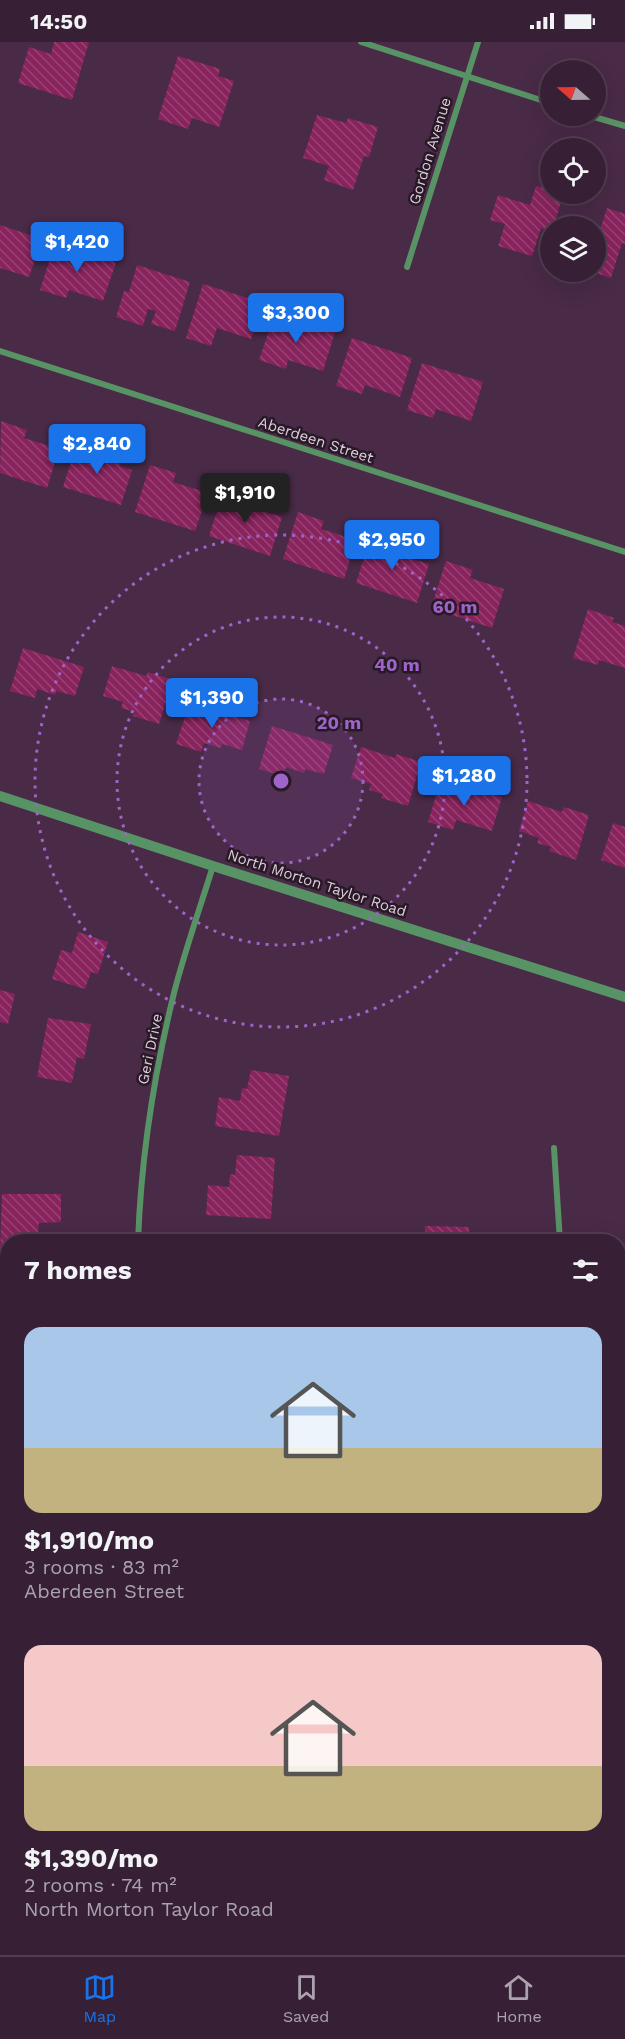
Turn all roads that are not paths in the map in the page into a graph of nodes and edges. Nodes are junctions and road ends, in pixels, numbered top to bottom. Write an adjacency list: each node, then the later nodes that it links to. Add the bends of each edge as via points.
1 (361, 42): 3 (street)
2 (478, 42): 3 (street, Gordon Avenue)
3 (467, 76): 4 (street); 7 (street, Gordon Avenue)
4 (540, 100)
5 (606, 120): 6 (street)
6 (625, 126)
7 (407, 267)
8 (0, 351): 9 (street, Aberdeen Street)
9 (625, 552)
10 (0, 796): 11 (street, North Morton Taylor Road)
11 (213, 866): 12 (street, North Morton Taylor Road); 14 (street, Geri Drive, via 174,992 153,1091)
12 (625, 997)
13 (554, 1148): 15 (street)
14 (138, 1234)
15 (559, 1234)

